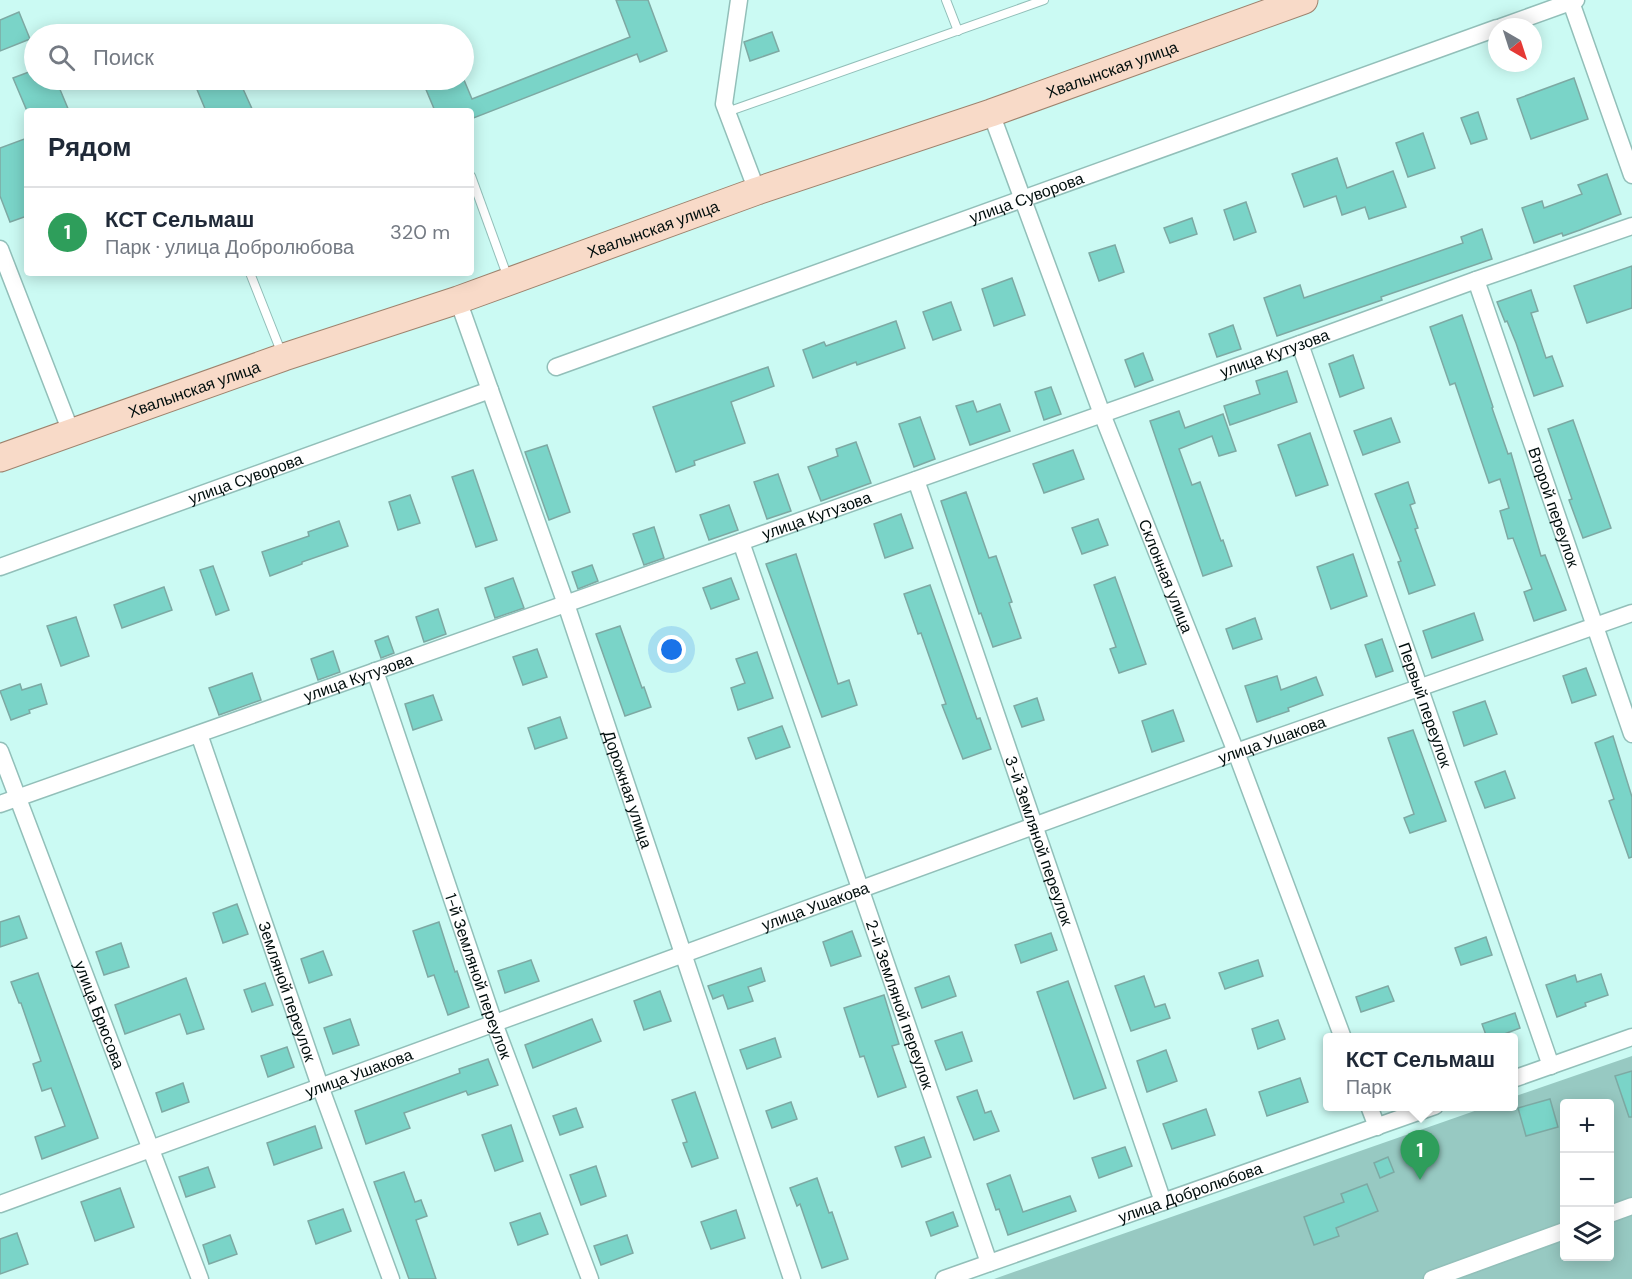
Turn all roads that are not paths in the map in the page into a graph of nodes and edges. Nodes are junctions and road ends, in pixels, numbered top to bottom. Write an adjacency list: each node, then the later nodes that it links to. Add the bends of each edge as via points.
1 (740, 0): 9 (street, via 724,104)
2 (946, 0): 7 (lane)
3 (1044, 0): 7 (lane)
4 (1304, 0): 10 (main road, Хвалынская улица)
5 (1573, 1): 6 (street, улица Суворова); 11 (street)
6 (1526, 18)
7 (957, 31): 9 (lane)
8 (1488, 32): 14 (street, улица Суворова)
9 (727, 112): 13 (street)
10 (991, 113): 13 (main road, Хвалынская улица); 14 (street, Склонная улица)
11 (1632, 176)
12 (474, 184): 19 (lane)
13 (757, 191): 19 (main road, Хвалынская улица)
14 (1023, 199): 23 (street, улица Суворова); 25 (street, Склонная улица)
15 (1632, 226): 18 (street, улица Кутузова)
16 (0, 249): 26 (street)
17 (251, 276): 22 (lane)
18 (1476, 280): 21 (street, улица Кутузова); 33 (street, Второй переулок)
19 (509, 281): 20 (main road, Хвалынская улица)
20 (458, 300): 22 (main road, Хвалынская улица); 24 (street, Дорожная улица)
21 (1300, 344): 25 (street, улица Кутузова); 35 (street, Первый переулок)
22 (284, 357): 26 (main road, Хвалынская улица)
23 (556, 367)
24 (490, 390): 30 (street, улица Суворова); 31 (street, Дорожная улица)
25 (1102, 414): 28 (street, улица Кутузова); 39 (street, Склонная улица)
26 (71, 432): 27 (main road, Хвалынская улица)
27 (0, 458)
28 (916, 480): 29 (street, улица Кутузова); 42 (street, 3-й Земляной переулок)
29 (741, 542): 31 (street, улица Кутузова); 43 (street, 2-й Земляной переулок)
30 (0, 567)
31 (566, 604): 34 (street, улица Кутузова); 44 (street, Дорожная улица)
32 (1632, 613): 33 (street, улица Ушакова)
33 (1595, 626): 35 (street, улица Ушакова); 37 (street, Второй переулок)
34 (375, 671): 36 (street, улица Кутузова); 45 (street, 1-й Земляной переулок)
35 (1419, 688): 39 (street, улица Ушакова); 48 (street, Первый переулок)
36 (199, 734): 40 (street, улица Кутузова); 50 (street, Земляной переулок)
37 (1632, 734)
38 (0, 751): 40 (street, улица Брюсова)
39 (1236, 752): 42 (street, улица Ушакова); 46 (street, Склонная улица)
40 (17, 798): 41 (street, улица Кутузова); 54 (street, улица Брюсова)
41 (0, 804)
42 (1035, 825): 43 (street, улица Ушакова); 55 (street, 3-й Земляной переулок)
43 (859, 890): 44 (street, улица Ушакова); 60 (street, 2-й Земляной переулок)
44 (684, 953): 45 (street, улица Ушакова); 64 (street, Дорожная улица)
45 (494, 1023): 50 (street, улица Ушакова); 63 (street, 1-й Земляной переулок)
46 (1341, 1033)
47 (1632, 1037): 48 (street)
48 (1551, 1066): 49 (street)
49 (1518, 1077)
50 (320, 1086): 54 (street, улица Ушакова); 62 (street, Земляной переулок)
51 (1371, 1111): 53 (street)
52 (1423, 1111): 53 (street, улица Добролюбова)
53 (1377, 1127): 55 (street, улица Добролюбова)
54 (151, 1148): 56 (street, улица Ушакова); 61 (street, улица Брюсова)
55 (1163, 1202): 60 (street, улица Добролюбова)
56 (0, 1204)
57 (1632, 1206): 58 (street)
58 (1614, 1213)
59 (1560, 1232): 66 (street)
60 (989, 1263): 65 (street, улица Добролюбова)
61 (200, 1279)
62 (391, 1279)
63 (590, 1279)
64 (792, 1279)
65 (944, 1279)
66 (1432, 1279)

